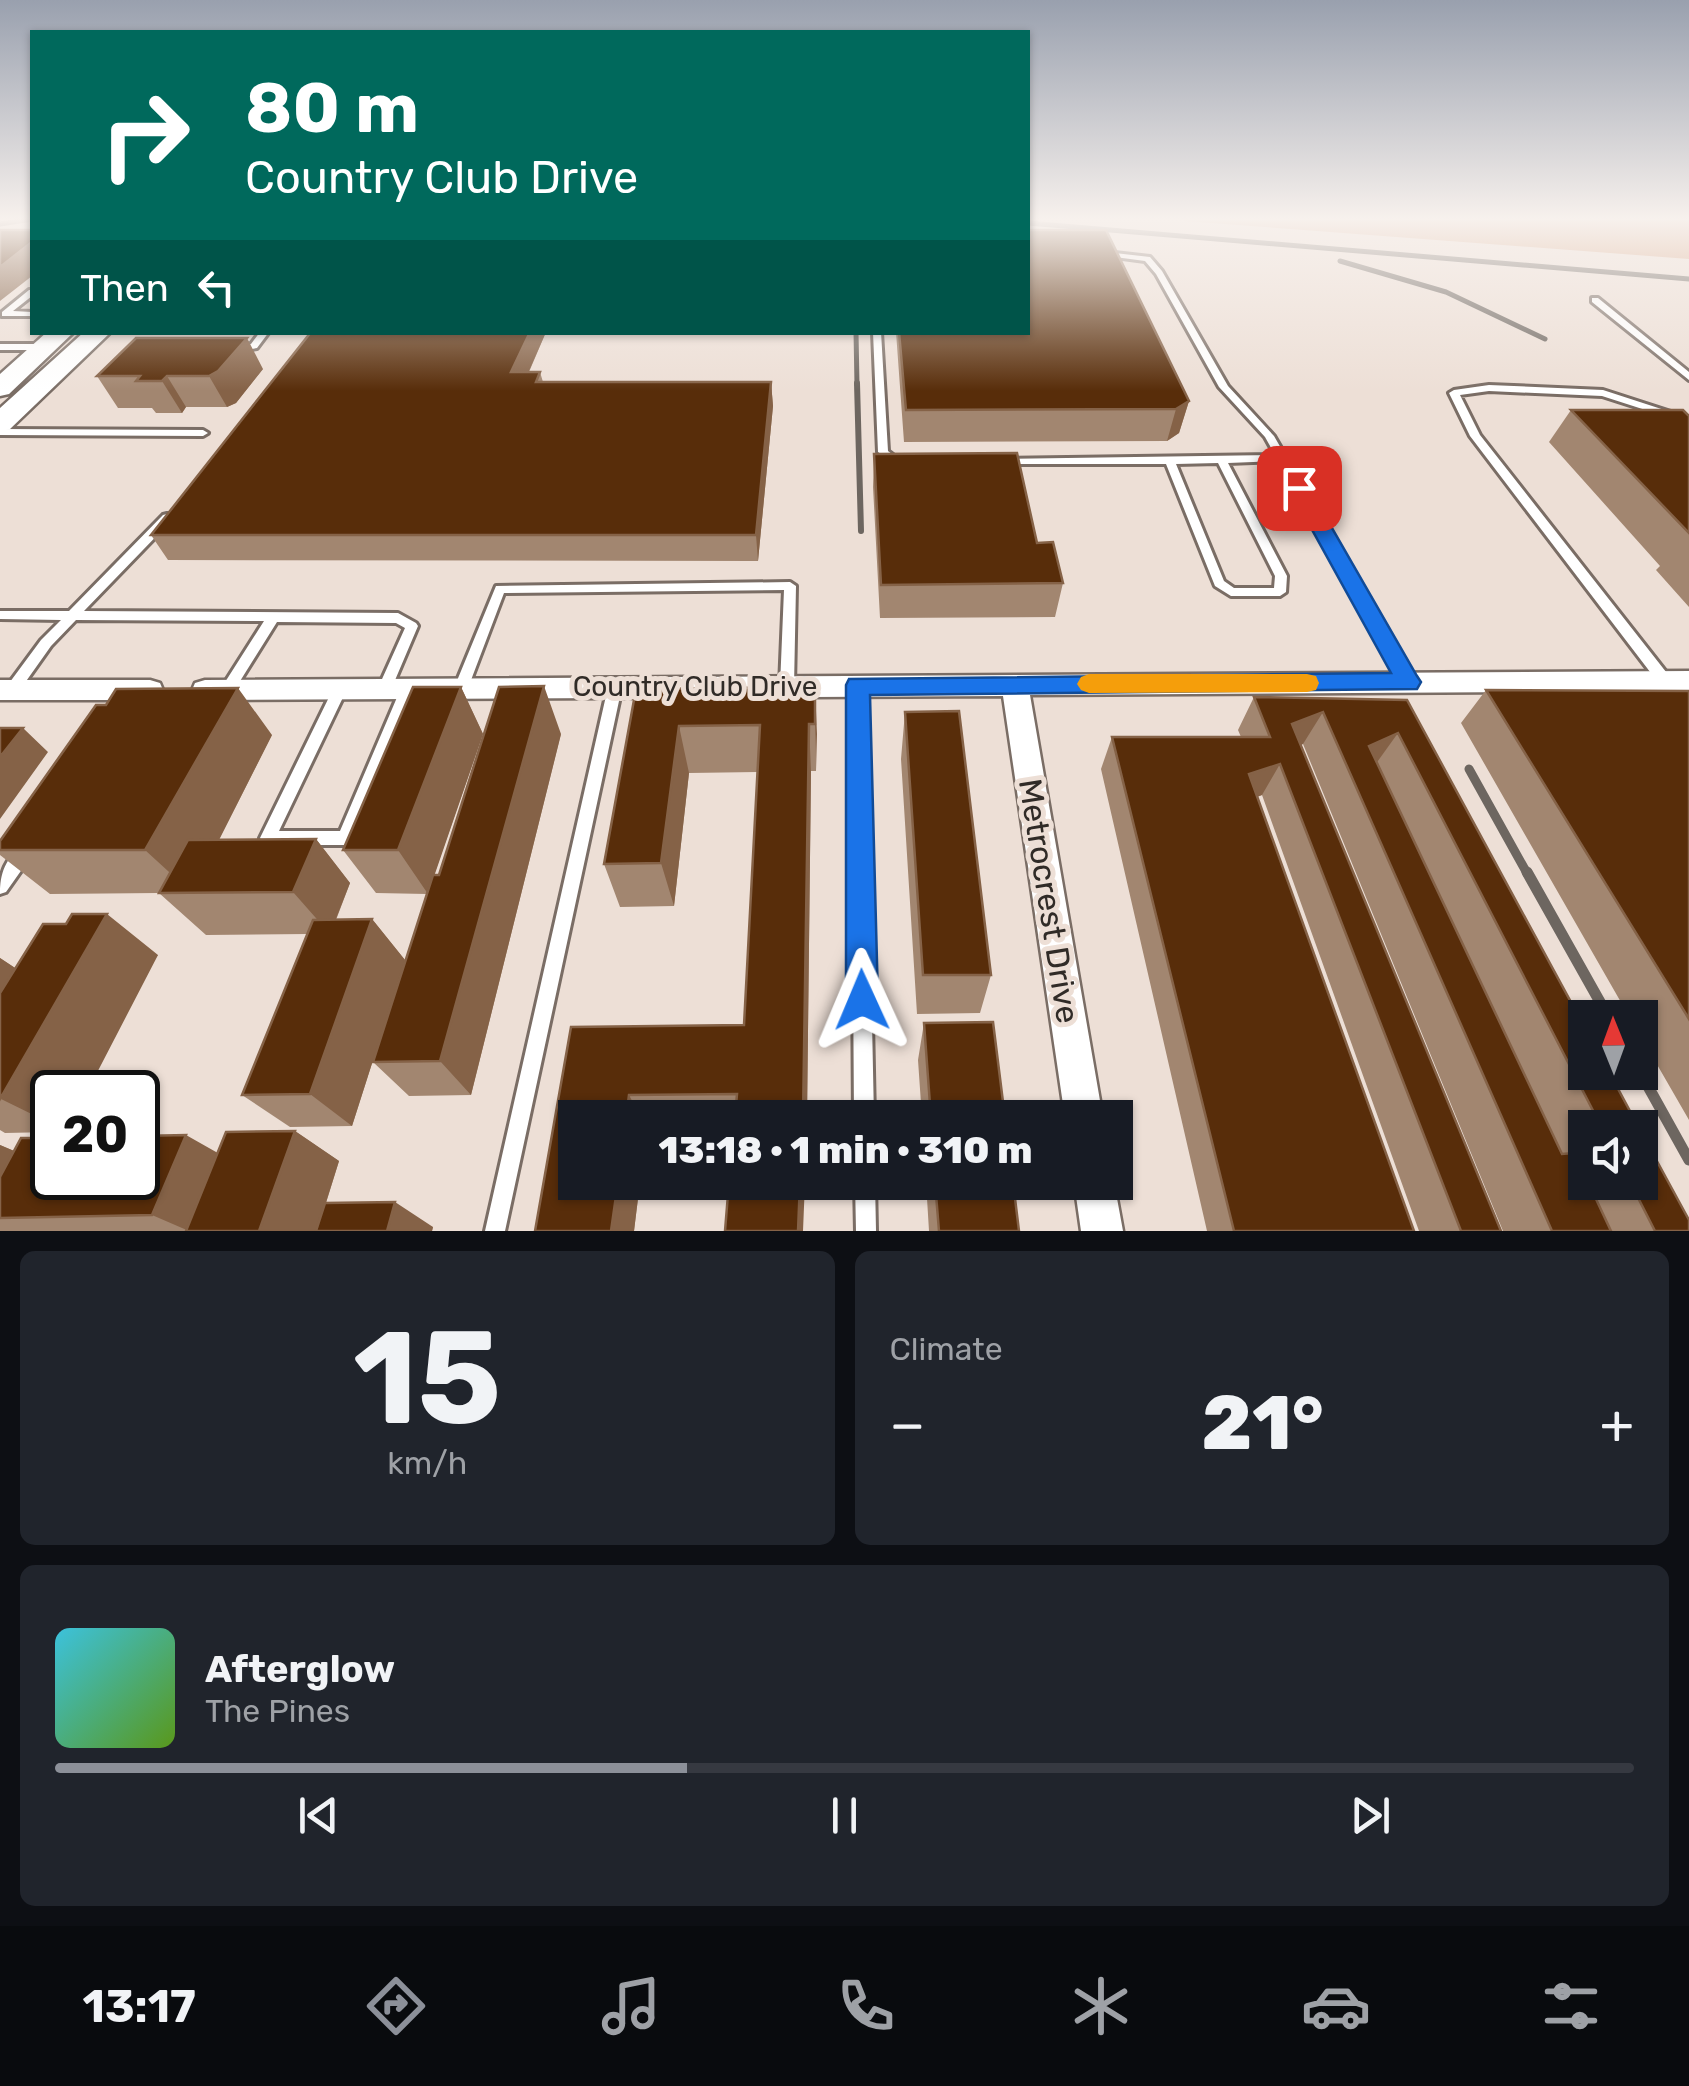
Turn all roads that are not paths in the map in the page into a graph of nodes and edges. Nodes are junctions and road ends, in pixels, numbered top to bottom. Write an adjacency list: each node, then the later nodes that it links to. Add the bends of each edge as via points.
1 (1158, 276): 18 (lane, via 1224,386)
2 (30, 293): 4 (lane)
3 (1595, 300): 12 (lane)
4 (2, 314): 5 (lane)
5 (30, 314)
6 (96, 335): 15 (main road)
7 (263, 335): 11 (lane, via 247,350)
8 (876, 335): 21 (lane, via 883,452 896,462)
9 (54, 340): 10 (lane); 13 (main road)
10 (0, 347)
11 (227, 350)
12 (1689, 377)
13 (0, 388)
14 (1689, 421): 27 (lane, via 1602,393 1454,393 1475,436 1609,610)
15 (0, 424)
16 (0, 432): 17 (lane)
17 (203, 433)
18 (1282, 458): 19 (lane); 28 (lane)
19 (1220, 460): 20 (lane); 20 (lane, via 1281,576 1280,592 1231,592 1220,583)
20 (1170, 461): 22 (lane)
21 (914, 462)
22 (992, 462)
23 (177, 507): 25 (lane)
24 (0, 615): 25 (lane)
25 (72, 616): 26 (lane); 36 (lane)
26 (273, 617): 33 (lane, via 398,618 412,626); 37 (lane)
27 (1677, 681): 28 (street, Country Club Drive)
28 (1409, 682): 29 (street, Country Club Drive)
29 (1015, 684): 30 (street, Country Club Drive); 41 (street, Metrocrest Drive)
30 (858, 685): 31 (street, Country Club Drive); 40 (lane)
31 (787, 686): 32 (street, Country Club Drive); 34 (lane, via 790,586 542,587 500,588)
32 (614, 687): 34 (street, Country Club Drive); 44 (lane)
33 (396, 688): 34 (street, Country Club Drive); 35 (street, Country Club Drive); 35 (lane, via 344,838 268,838)
34 (461, 688)
35 (340, 689): 37 (street, Country Club Drive)
36 (6, 690): 37 (street, Country Club Drive, via 129,698)
37 (227, 690)
38 (34, 838): 39 (lane)
39 (0, 887)
40 (864, 1100)
41 (1081, 1100)
42 (865, 1200): 45 (lane)
43 (1097, 1200): 46 (street)
44 (495, 1231)
45 (866, 1231)
46 (1102, 1231)

